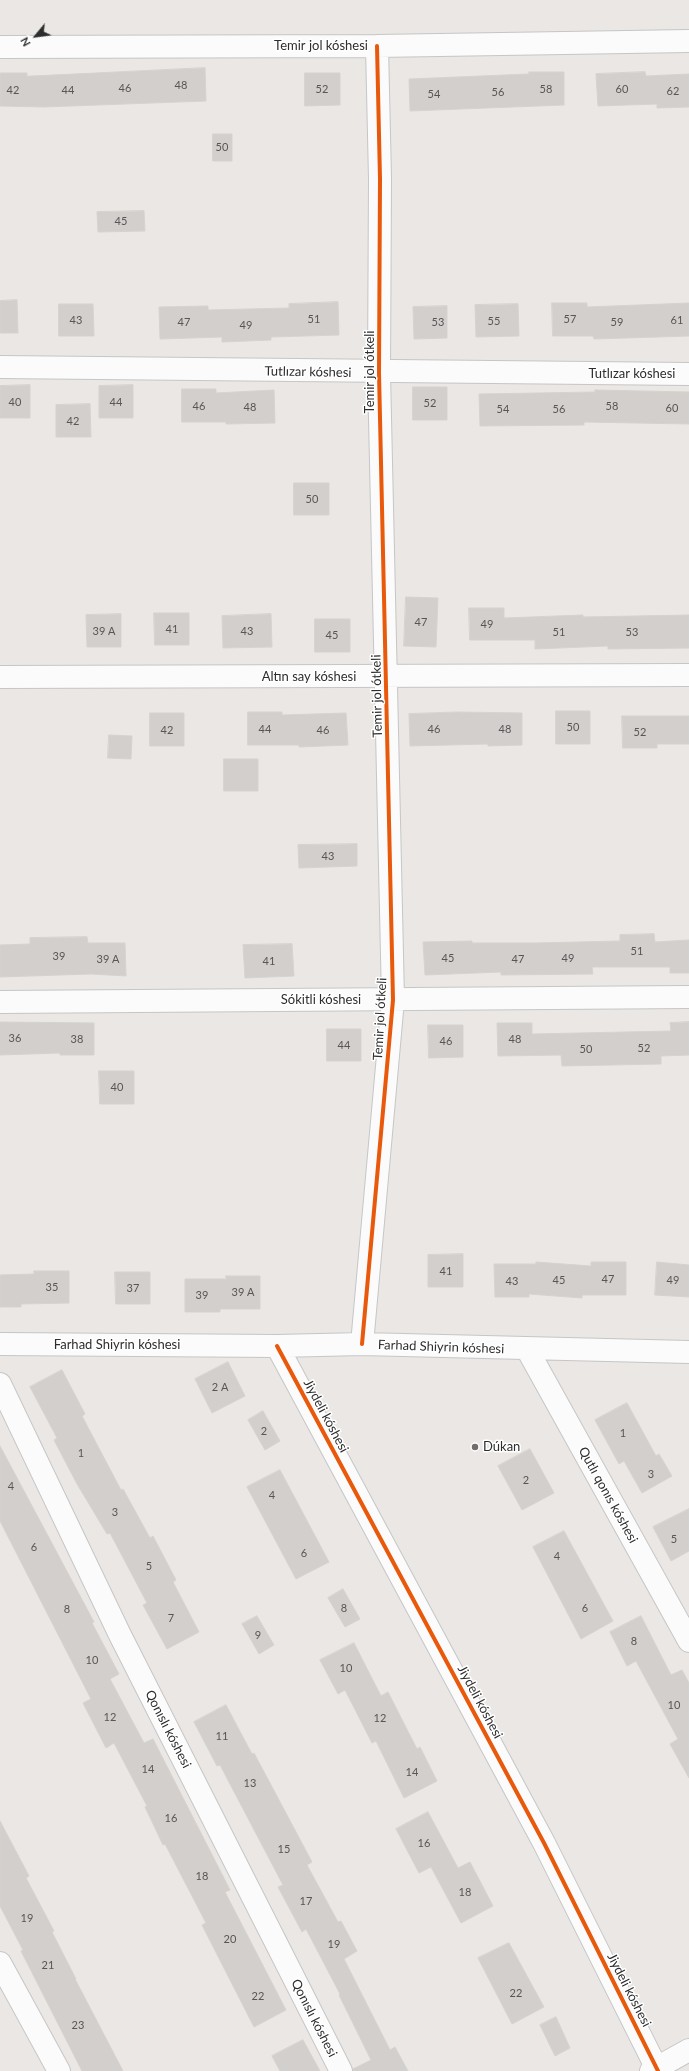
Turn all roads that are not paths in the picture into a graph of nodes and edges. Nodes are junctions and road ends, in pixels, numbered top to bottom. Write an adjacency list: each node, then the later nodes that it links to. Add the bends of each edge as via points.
1 (689, 41): 2 (street, Temir jol kóshesi)
2 (377, 46): 3 (street, Temir jol kóshesi); 5 (street, Temir jol ótkeli, via 380,180)
3 (0, 47)
4 (0, 367): 5 (street, Tutlızar kóshesi)
5 (379, 372): 6 (street, Tutlızar kóshesi); 9 (street, Temir jol ótkeli)
6 (689, 374)
7 (689, 675): 9 (street, Altın say kóshesi)
8 (0, 677): 9 (street, Altın say kóshesi)
9 (386, 677): 11 (street, Temir jol ótkeli)
10 (689, 997): 11 (street, Sókitli kóshesi)
11 (393, 1000): 12 (street, Sókitli kóshesi); 14 (street, Temir jol ótkeli)
12 (0, 1002)
13 (0, 1344): 15 (street, Farhad Shiyrin kóshesi)
14 (362, 1344): 15 (street, Farhad Shiyrin kóshesi); 16 (street, Farhad Shiyrin kóshesi)
15 (277, 1346): 22 (street, Jiydeli kóshesi, via 544,1843)
16 (527, 1349): 17 (street, Farhad Shiyrin kóshesi); 19 (street, Qutlı qonıs kóshesi)
17 (689, 1352)
18 (0, 1384): 24 (street, Qonıslı kóshesi, via 120,1635)
19 (689, 1641)
20 (0, 1963): 23 (street)
21 (689, 2050): 22 (street)
22 (655, 2070)
23 (59, 2071)
24 (341, 2071)

